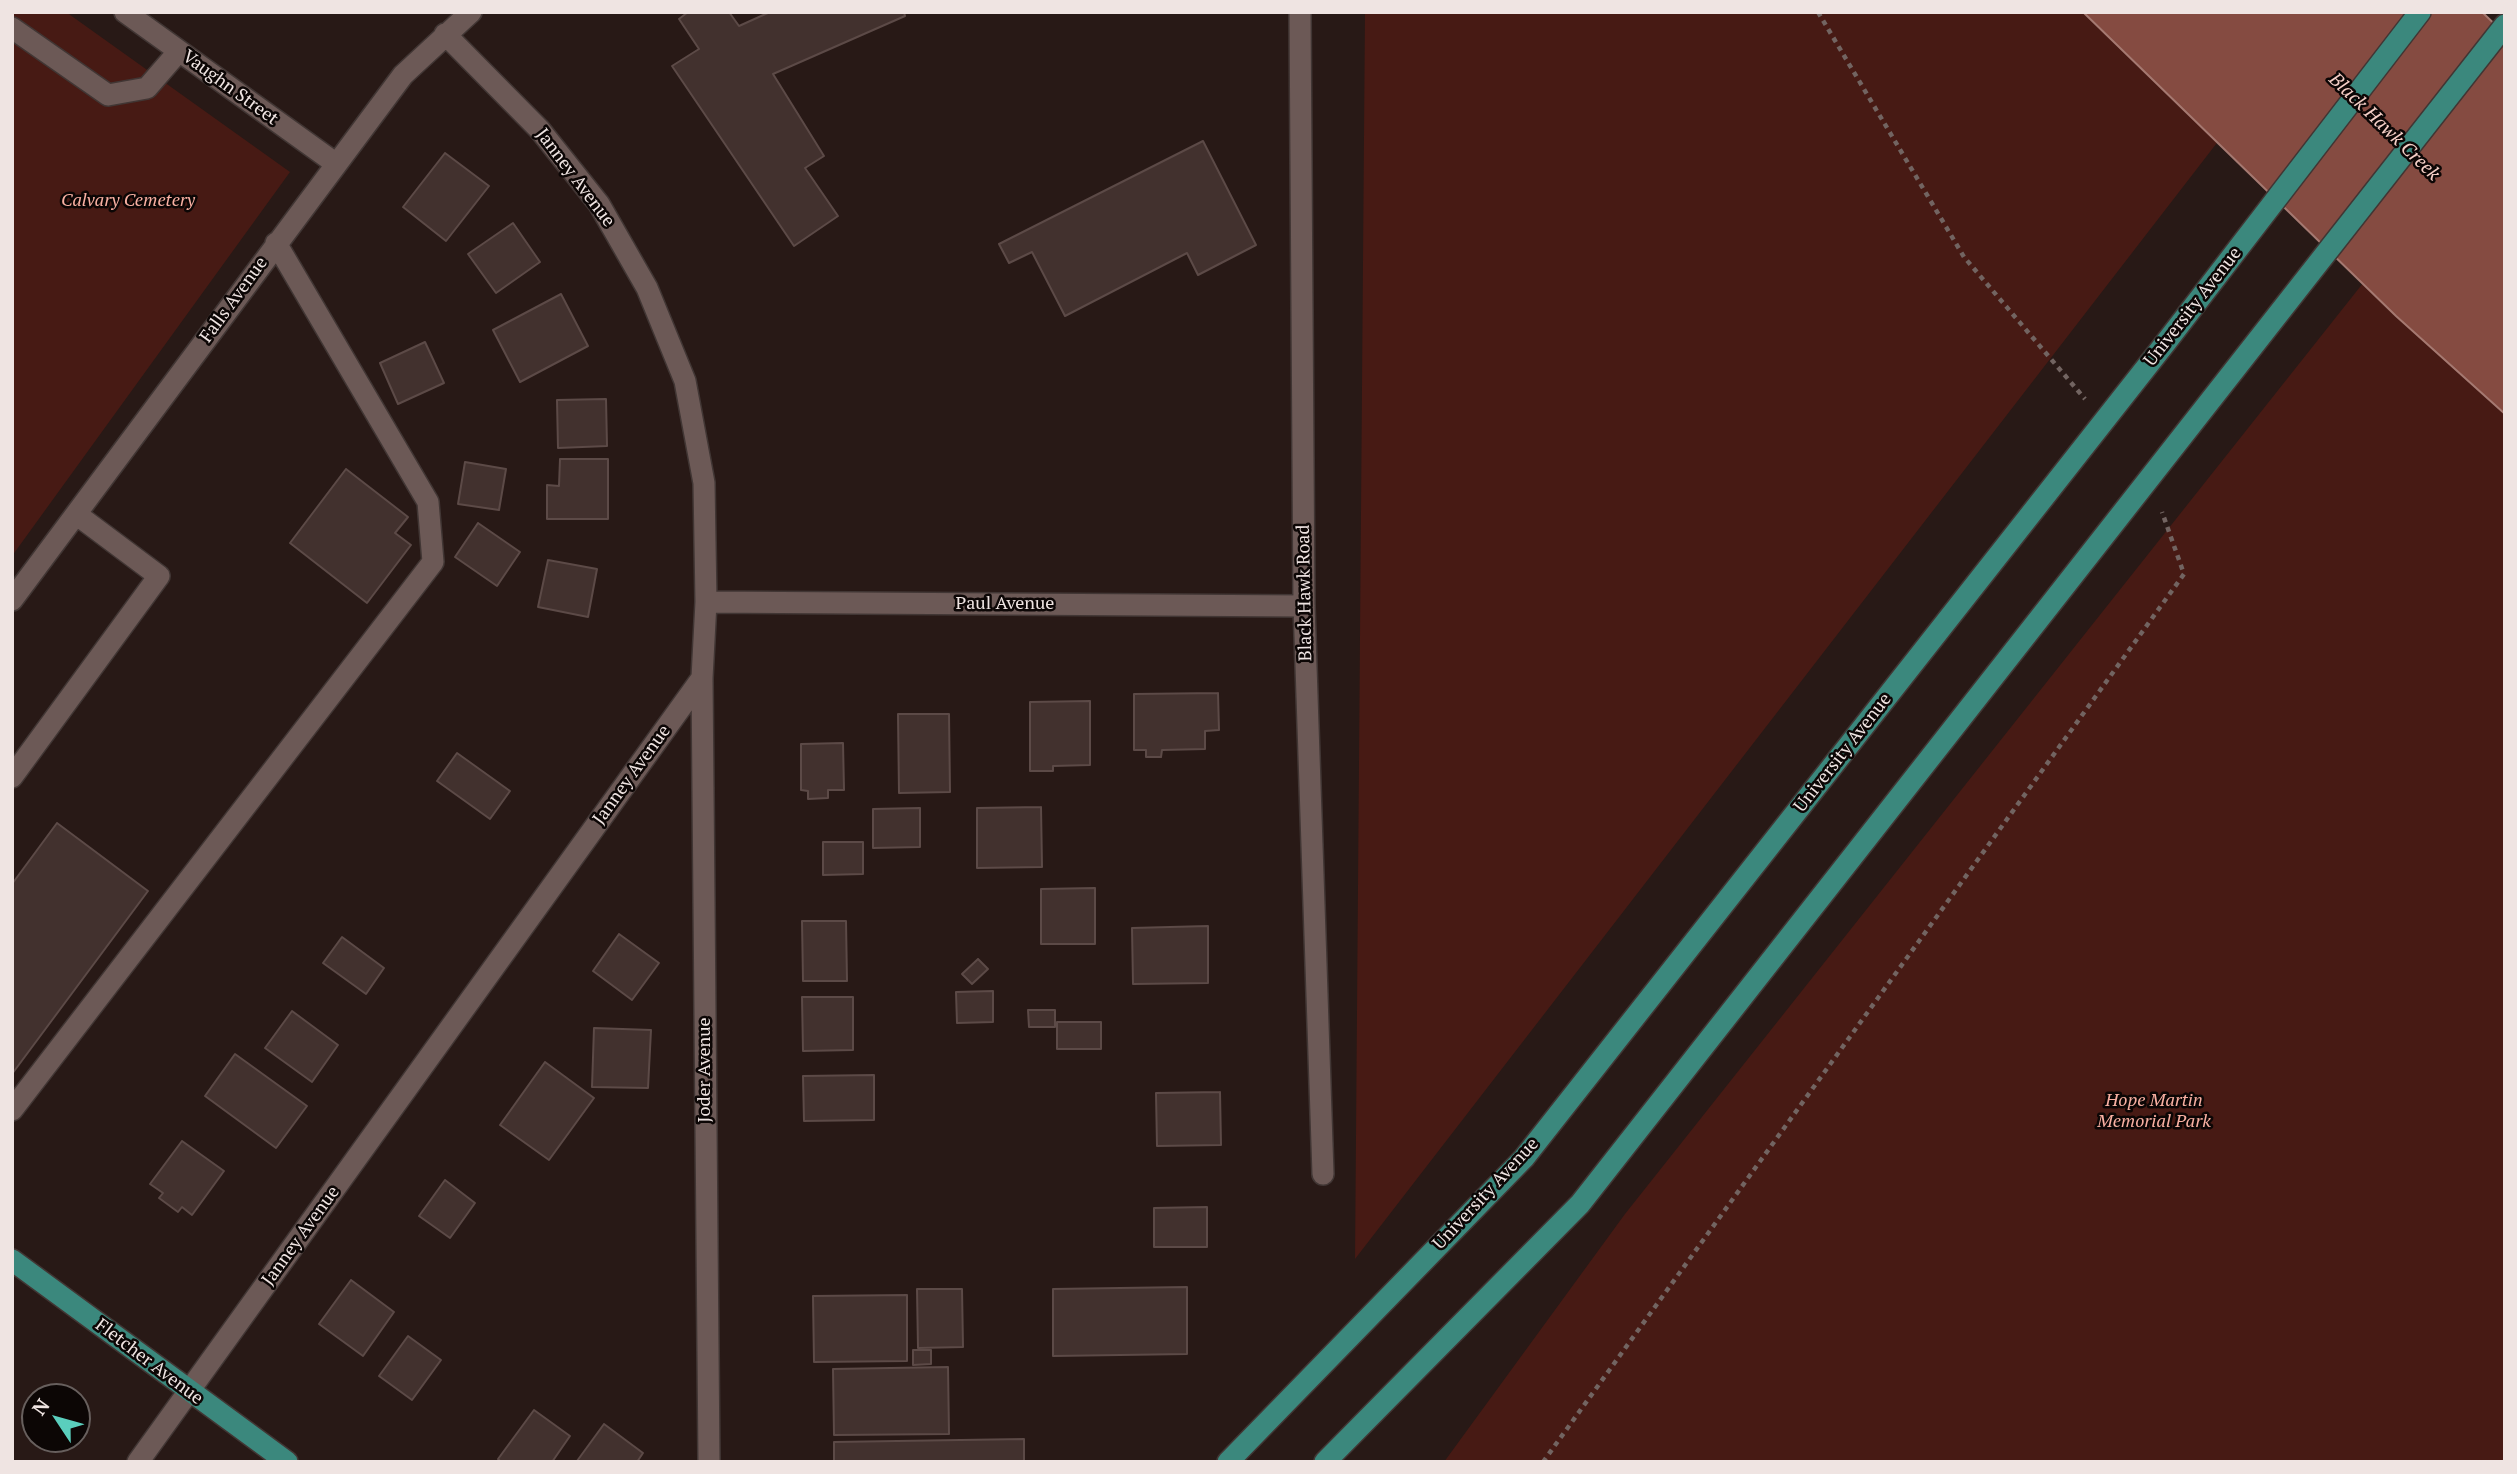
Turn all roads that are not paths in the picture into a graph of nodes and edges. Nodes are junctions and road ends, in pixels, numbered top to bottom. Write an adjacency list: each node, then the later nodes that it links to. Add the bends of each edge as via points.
1 (125, 12): 8 (street, Vaughn Street)
2 (471, 12): 7 (street, Falls Avenue)
3 (1300, 12): 14 (street, Black Hawk Road)
4 (2420, 12): 24 (main road, University Avenue, via 1524,1158)
5 (2505, 25): 25 (main road, via 1580,1205)
6 (12, 27): 8 (street, via 108,95 147,88)
7 (445, 34): 9 (street, Falls Avenue, via 403,75); 13 (street, Janney Avenue, via 540,130 599,204 648,288 685,381 704,483)
8 (179, 51): 9 (street, Vaughn Street)
9 (335, 163): 10 (street, Falls Avenue)
10 (276, 243): 11 (street, Falls Avenue); 17 (street, via 428,502 433,562)
11 (76, 514): 12 (street, Falls Avenue); 16 (street, via 159,576)
12 (15, 591)
13 (706, 601): 14 (street, Paul Avenue); 15 (street, Janney Avenue)
14 (1304, 606): 18 (street, Black Hawk Road)
15 (702, 678): 20 (street, Janney Avenue); 23 (street, Joder Avenue)
16 (12, 777)
17 (12, 1110)
18 (1323, 1174)
19 (12, 1260): 20 (main road, Fletcher Avenue)
20 (189, 1392): 21 (street, Janney Avenue); 22 (main road, Fletcher Avenue)
21 (138, 1462)
22 (287, 1462)
23 (709, 1462)
24 (1228, 1462)
25 (1325, 1462)

